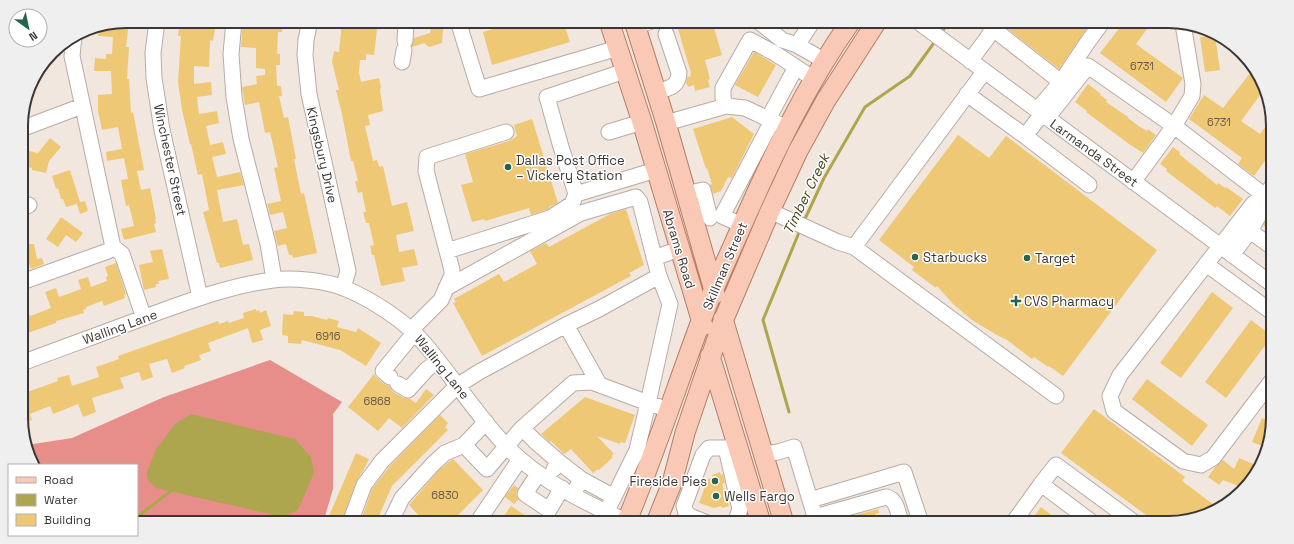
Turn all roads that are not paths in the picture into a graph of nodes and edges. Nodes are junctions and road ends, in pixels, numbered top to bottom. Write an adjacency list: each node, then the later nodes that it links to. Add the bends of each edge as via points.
1 (156, 28): 75 (street, Winchester Street, via 154,72 162,130)
2 (233, 28): 69 (street, via 231,54 234,97 241,139 268,244)
3 (309, 28): 72 (street, Kingsbury Drive, via 305,55 306,75 348,272)
4 (406, 28): 23 (street)
5 (460, 28): 22 (street, via 479,89)
6 (611, 28): 22 (main road, Abrams Road)
7 (642, 28): 31 (main road, Abrams Road)
8 (757, 28): 19 (street)
9 (767, 28): 21 (street, via 782,40)
10 (809, 28): 21 (street)
11 (847, 28): 25 (main road, Skillman Street)
12 (872, 28): 56 (main road, Skillman Street, via 826,100 798,151)
13 (928, 28): 24 (street, Larmanda Street)
14 (992, 28): 24 (street, via 988,37)
15 (999, 28): 30 (street)
16 (1098, 28): 30 (street)
17 (1184, 30): 40 (street, via 1194,84 1192,96)
18 (666, 34): 31 (street, via 679,79 675,86)
19 (750, 40): 26 (street); 34 (street, via 723,88)
20 (73, 43): 33 (street, via 72,56)
21 (797, 45): 25 (street)
22 (618, 48): 27 (main road, Abrams Road)
23 (404, 51)
24 (964, 57): 28 (street, Larmanda Street)
25 (825, 62): 29 (main road, Skillman Street)
26 (796, 67): 29 (street); 38 (street)
27 (625, 71): 37 (main road, Abrams Road); 52 (street, via 547,97)
28 (984, 72): 32 (street); 35 (street, Larmanda Street)
29 (814, 79): 38 (main road, Skillman Street, via 802,100)
30 (1061, 82): 35 (street)
31 (656, 92): 36 (main road, Abrams Road)
32 (968, 94): 43 (street); 62 (street)
33 (82, 106): 39 (street); 61 (street)
34 (726, 106): 36 (street); 38 (street, via 746,108)
35 (1042, 114): 40 (street, via 1088,66); 43 (street); 47 (street, Larmanda Street)
36 (665, 120): 37 (main road); 57 (main road, Abrams Road, via 686,194)
37 (642, 122): 42 (street); 45 (main road, Abrams Road)
38 (776, 123): 44 (main road, Skillman Street)
39 (28, 126)
40 (1174, 126): 47 (street); 50 (street)
41 (506, 132): 64 (street, via 427,157 426,171)
42 (610, 132)
43 (1025, 136): 48 (street)
44 (763, 158): 46 (street); 49 (main road, Skillman Street)
45 (656, 170): 52 (street); 53 (main road, Abrams Road)
46 (742, 178): 49 (street); 57 (street)
47 (1133, 182): 65 (street, Larmanda Street)
48 (1090, 185)
49 (760, 186): 58 (main road, Skillman Street)
50 (1266, 189)
51 (1266, 193): 65 (street, via 1253,204)
52 (576, 194): 64 (street, via 572,204 550,218)
53 (663, 195): 55 (street); 63 (main road, Abrams Road)
54 (1266, 200): 59 (street)
55 (640, 202): 66 (street); 73 (street, via 636,197 581,213)
56 (777, 214): 62 (street, via 815,231 839,238); 79 (main road, Skillman Street)
57 (708, 218): 58 (street); 74 (main road, Abrams Road)
58 (742, 225): 74 (main road, Skillman Street)
59 (1250, 231): 60 (street); 65 (street)
60 (1266, 243)
61 (113, 247): 70 (street); 77 (street, via 122,254)
62 (854, 247): 88 (street)
63 (679, 249): 66 (street); 78 (main road, Abrams Road)
64 (447, 251): 73 (street, via 452,275)
65 (1226, 251): 67 (street); 71 (street, Larmanda Street)
66 (654, 258): 68 (street)
67 (1206, 264): 76 (street); 87 (street, via 1120,375 1110,396 1114,411 1183,461 1200,465 1213,458)
68 (659, 276): 80 (street); 89 (street, via 670,304)
69 (274, 279): 72 (street, Walling Lane, via 318,281); 75 (street, Walling Lane)
70 (28, 280)
71 (1266, 280)
72 (343, 288): 81 (street, Walling Lane, via 388,313)
73 (446, 288): 81 (street, via 441,300)
74 (714, 290): 78 (main road, Skillman Street); 79 (main road, Abrams Road)
75 (200, 297): 77 (street, Walling Lane)
76 (1266, 308)
77 (144, 318): 83 (street, Walling Lane)
78 (701, 320): 82 (main road, Abrams Road); 90 (main road, Skillman Street)
79 (724, 321): 82 (main road, Skillman Street); 98 (main road, Abrams Road)
80 (566, 325): 85 (street); 86 (street)
81 (412, 331): 84 (street, Walling Lane); 84 (street, via 383,371 408,390)
82 (711, 358): 91 (main road, Abrams Road); 94 (main road, Skillman Street)
83 (28, 361)
84 (438, 361): 86 (street, Walling Lane)
85 (599, 384): 89 (street); 93 (street, via 573,383)
86 (457, 386): 92 (street, Walling Lane); 113 (street, via 382,461 364,486)
87 (1266, 388)
88 (1056, 396)
89 (648, 403): 90 (street); 97 (street)
90 (669, 410): 97 (main road, Skillman Street)
91 (728, 415): 94 (main road, via 718,408 710,408 701,414); 102 (main road, Abrams Road)
92 (486, 422): 95 (street); 96 (street, Walling Lane)
93 (522, 428): 96 (street); 101 (street)
94 (683, 440): 99 (street); 106 (main road, Skillman Street)
95 (464, 445): 96 (street, via 487,469); 114 (street, via 445,453 433,464 402,498)
96 (506, 446): 100 (street, Walling Lane)
97 (644, 454): 105 (street); 108 (main road, Skillman Street)
98 (763, 454): 112 (street, via 794,447); 123 (main road, Abrams Road)
99 (703, 455): 102 (street, via 709,448); 109 (street)
100 (520, 459): 103 (street, Walling Lane); 115 (street)
101 (559, 462): 103 (street); 104 (street)
102 (730, 468): 121 (street, via 740,509); 122 (main road, Abrams Road)
103 (543, 476): 110 (street, Walling Lane); 110 (street, via 526,494 549,510)
104 (581, 479): 110 (street); 111 (street)
105 (622, 481): 108 (street); 111 (street)
106 (672, 483): 109 (street); 119 (main road, Skillman Street)
107 (1041, 484): 128 (street); 129 (street); 130 (street, via 1056,465)
108 (640, 489): 118 (main road, Skillman Street)
109 (689, 490): 120 (street, via 684,506)
110 (568, 492): 116 (street, Walling Lane)
111 (614, 497): 117 (street)
112 (810, 500): 124 (street); 127 (street, via 904,472)
113 (353, 516)
114 (393, 516)
115 (482, 516)
116 (603, 516)
117 (604, 516)
118 (630, 516)
119 (659, 516)
120 (688, 516)
121 (738, 516)
122 (757, 516)
123 (782, 516)
124 (815, 516)
125 (828, 516): 126 (street, via 886,496 895,502)
126 (899, 516)
127 (919, 516)
128 (1018, 516)
129 (1083, 516)
130 (1125, 516)

